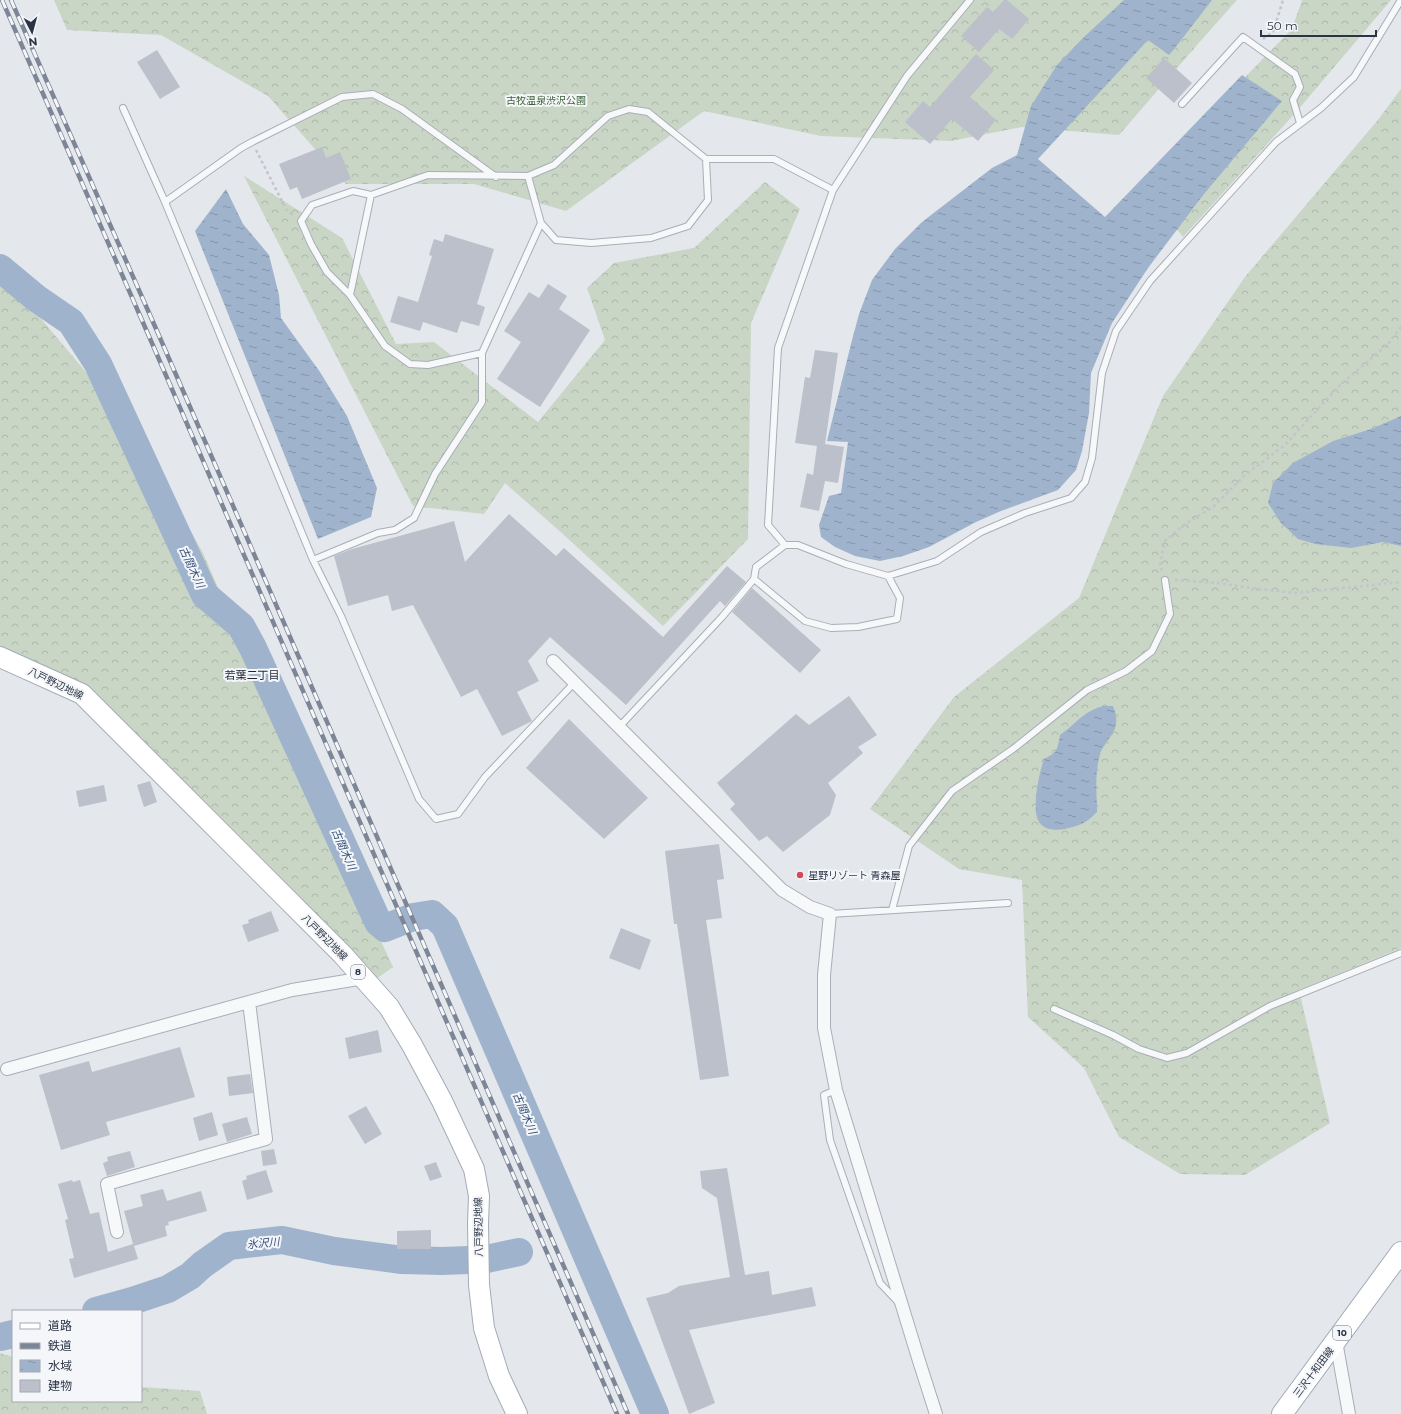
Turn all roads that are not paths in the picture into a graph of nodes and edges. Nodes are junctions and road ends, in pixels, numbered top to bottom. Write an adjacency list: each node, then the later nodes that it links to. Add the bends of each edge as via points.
1 (970, 0): 9 (lane, via 907,76)
2 (1401, 0): 5 (lane, via 1354,77 1321,108)
3 (1182, 104): 5 (lane, via 1243,37 1296,74 1300,87 1293,100)
4 (123, 108): 11 (lane)
5 (1300, 123): 17 (lane, via 1276,142 1150,281 1116,331 1102,373 1092,458 1085,482 1071,498 1025,513 981,532 937,561)
6 (706, 159): 8 (lane, via 648,112 629,109 608,116 554,165); 9 (lane, via 774,159); 12 (lane, via 708,200 688,226 651,238 591,243 556,240)
7 (496, 176): 8 (lane); 10 (lane, via 428,175); 11 (lane, via 402,109 374,94 342,97 252,142)
8 (528, 176): 12 (lane)
9 (833, 190): 15 (lane, via 778,348 768,525)
10 (371, 195): 13 (lane); 13 (lane, via 353,191 312,205 301,221 327,272)
11 (165, 202): 16 (lane)
12 (541, 223): 14 (lane)
13 (350, 295): 14 (lane, via 385,346 410,364 428,365)
14 (482, 353): 16 (lane, via 482,402 435,474 414,518 395,530 378,533)
15 (785, 545): 17 (lane, via 798,545 846,564); 18 (lane, via 756,567)
16 (313, 560): 22 (lane, via 341,616 419,799 436,819 458,814 484,777)
17 (888, 576): 18 (lane, via 900,598 897,619 858,627 831,628 805,621)
18 (754, 579): 23 (lane)
19 (1165, 580): 25 (lane, via 1170,614 1152,651 1126,671 1087,690 1013,749 952,791 909,846)
20 (0, 658): 28 (main road, 八戸野辺地線 / 8, via 82,694)
21 (553, 660): 22 (street)
22 (575, 682): 23 (street)
23 (619, 727): 26 (street, via 782,890 810,908)
24 (1008, 903): 25 (lane)
25 (892, 910): 26 (lane)
26 (830, 914): 32 (street, via 824,975 824,1028)
27 (1401, 953): 30 (lane, via 1270,1006 1186,1053 1166,1058 1139,1049)
28 (364, 978): 29 (street, via 292,990); 37 (main road, 八戸野辺地線 / 8, via 389,1007 412,1045 474,1169 478,1196 479,1285 484,1328 499,1376)
29 (249, 1002): 31 (street); 33 (street, via 266,1139 107,1184)
30 (1054, 1009)
31 (7, 1069)
32 (836, 1090): 35 (street); 35 (lane, via 824,1095 830,1140 880,1283)
33 (117, 1232)
34 (1401, 1252): 36 (main road, 三沢十和田線 / 10)
35 (902, 1306): 38 (street)
36 (1336, 1341): 39 (main road, 三沢十和田線 / 10); 40 (street)
37 (517, 1414)
38 (936, 1414)
39 (1282, 1414)
40 (1349, 1414)

